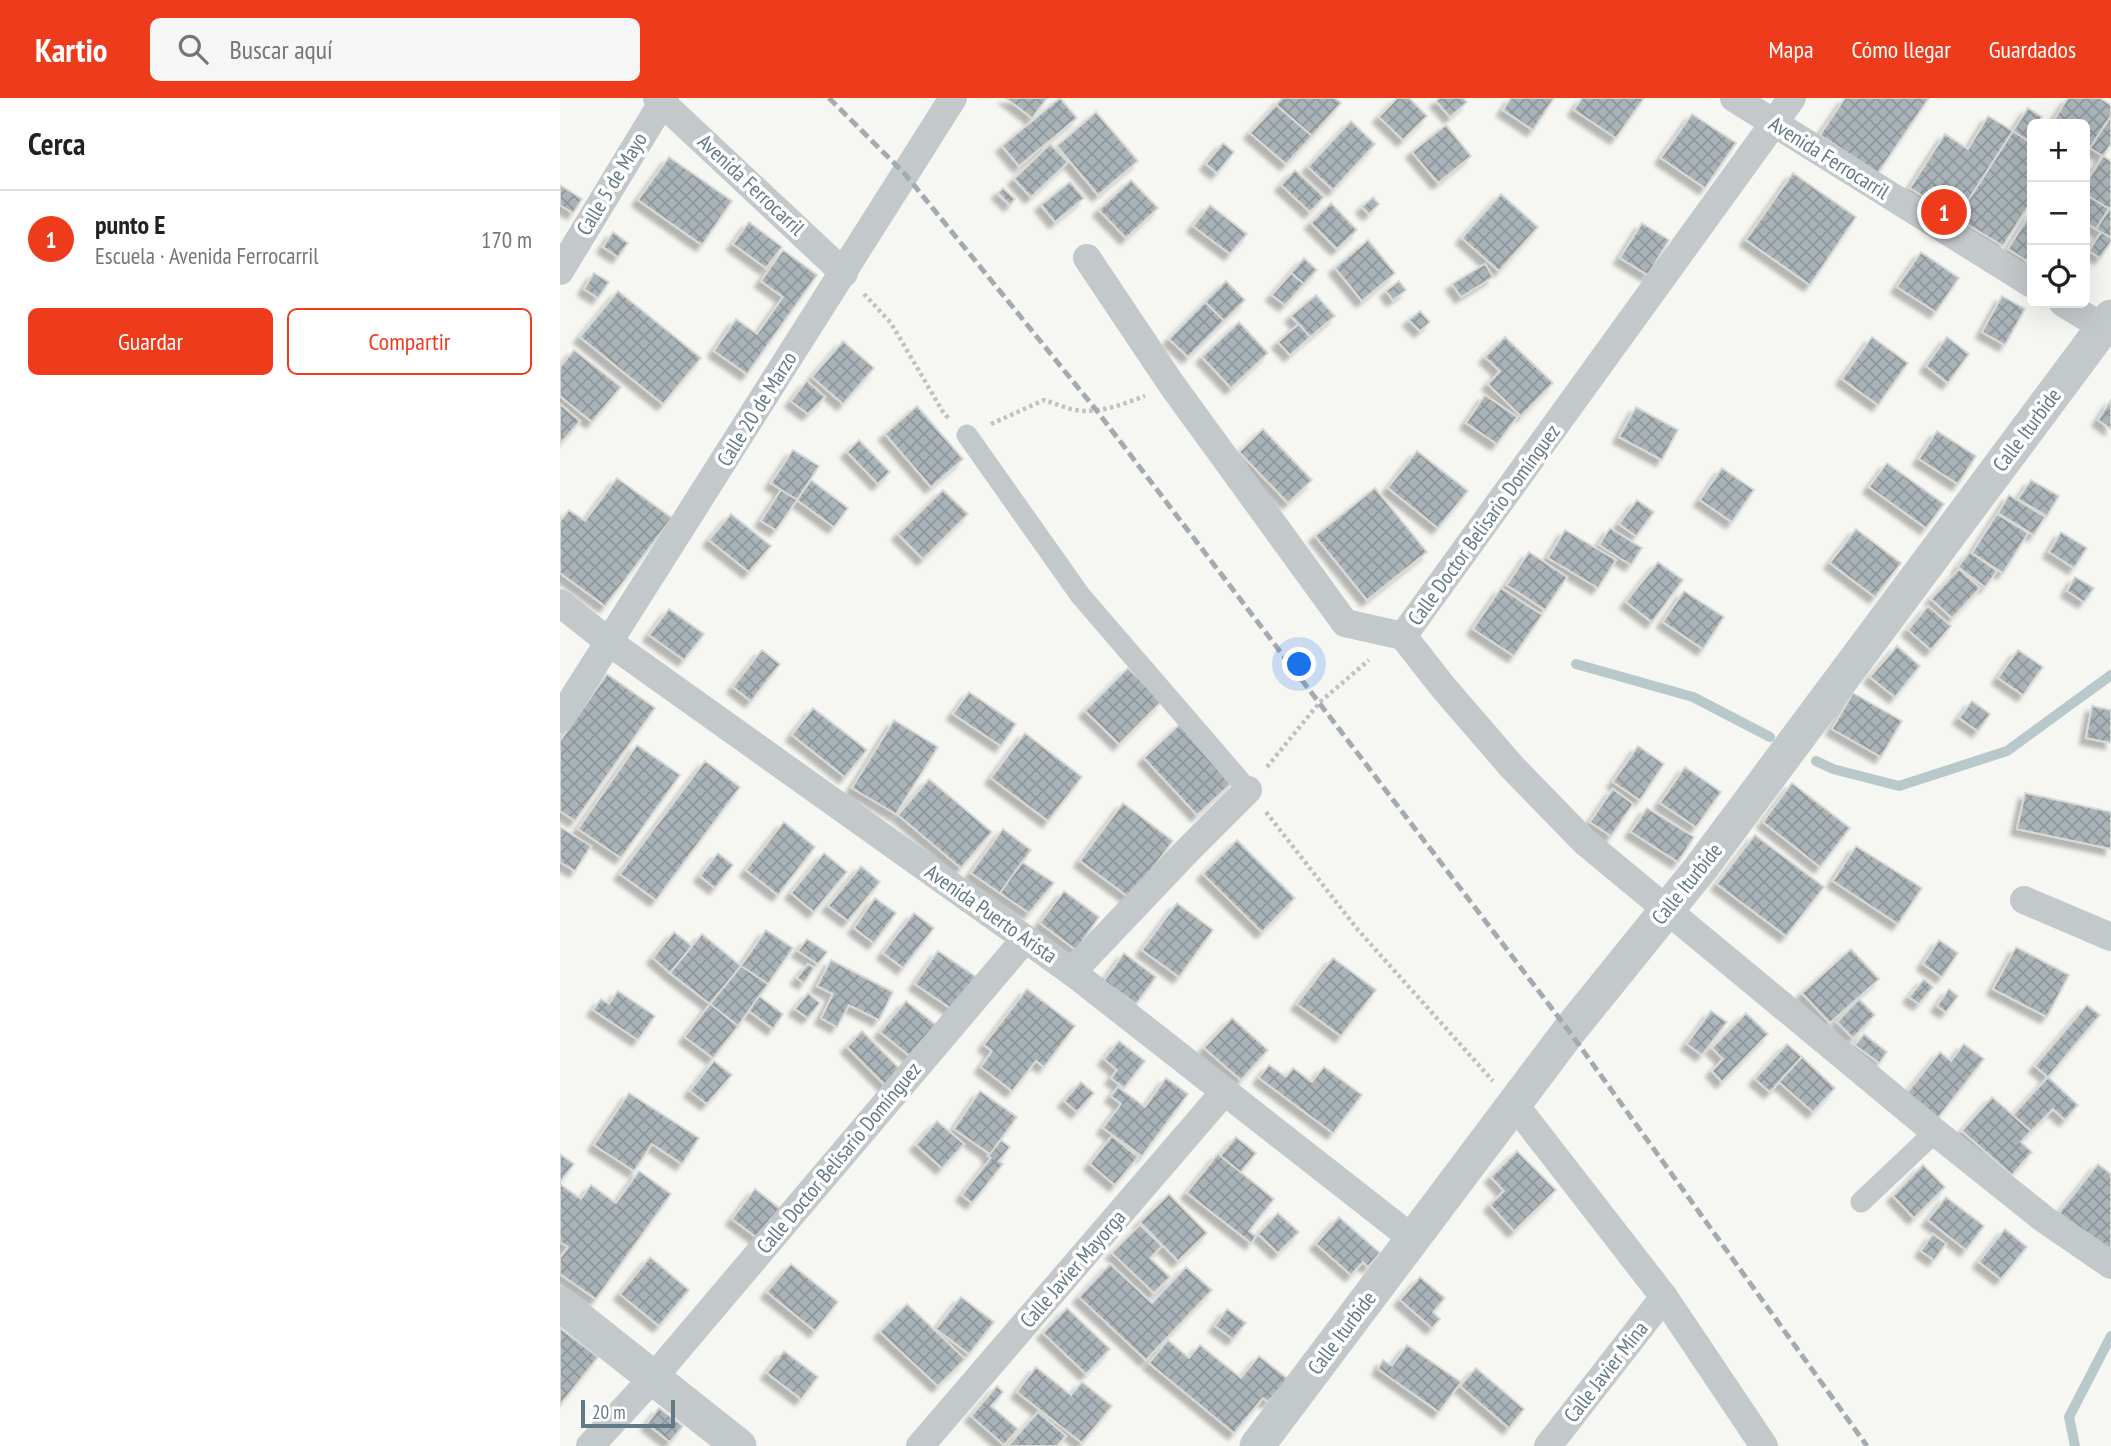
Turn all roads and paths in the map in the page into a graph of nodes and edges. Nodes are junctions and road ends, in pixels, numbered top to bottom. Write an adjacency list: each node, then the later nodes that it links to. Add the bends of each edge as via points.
1 (953, 98): 8 (street, Calle 20 de Marzo)
2 (1734, 98): 5 (street, Avenida Ferrocarril)
3 (1792, 98): 5 (street, Calle Doctor Belisario Domínguez)
4 (661, 100): 7 (street, Calle 5 de Mayo); 8 (street, Avenida Ferrocarril)
5 (1774, 124): 9 (street, Avenida Ferrocarril); 15 (street, Calle Doctor Belisario Domínguez)
6 (1087, 258): 12 (street)
7 (560, 271)
8 (844, 273): 13 (path, via 891,323 943,412); 16 (street, Calle 20 de Marzo)
9 (2027, 281)
10 (2073, 308): 11 (street)
11 (2108, 326): 20 (street, Calle Iturbide)
12 (1172, 385): 13 (path, via 1097,411 1044,400); 15 (street, via 1345,624)
13 (967, 435): 18 (street, via 1080,595)
14 (560, 603): 16 (street, Avenida Puerto Arista)
15 (1403, 636): 18 (path, Calle Doctor Belisario Domínguez, via 1321,702); 20 (street, via 1512,766 1584,842)
16 (609, 642): 17 (street, Calle 20 de Marzo); 22 (street, Avenida Puerto Arista)
17 (560, 719)
18 (1248, 790): 23 (street); 25 (path, via 1358,930)
19 (2024, 900): 21 (street)
20 (1667, 909): 25 (street, Calle Iturbide); 26 (street)
21 (2111, 937)
22 (1025, 939): 23 (street, Avenida Puerto Arista); 32 (street, Calle Doctor Belisario Domínguez)
23 (1072, 972): 24 (street, Avenida Puerto Arista)
24 (1225, 1091): 28 (street, Avenida Puerto Arista); 35 (street, Calle Javier Mayorga)
25 (1515, 1105): 28 (street, Calle Iturbide); 30 (street)
26 (1935, 1132): 27 (street); 29 (street, via 2044,1219)
27 (1861, 1202)
28 (1413, 1239): 36 (street, Calle Iturbide)
29 (2111, 1265)
30 (1664, 1297): 37 (street, Calle Javier Mina); 38 (street)
31 (560, 1304): 32 (street)
32 (653, 1378): 33 (street, Calle Doctor Belisario Domínguez); 34 (street)
33 (590, 1446)
34 (739, 1446)
35 (920, 1446)
36 (1257, 1446)
37 (1548, 1446)
38 (1764, 1446)

